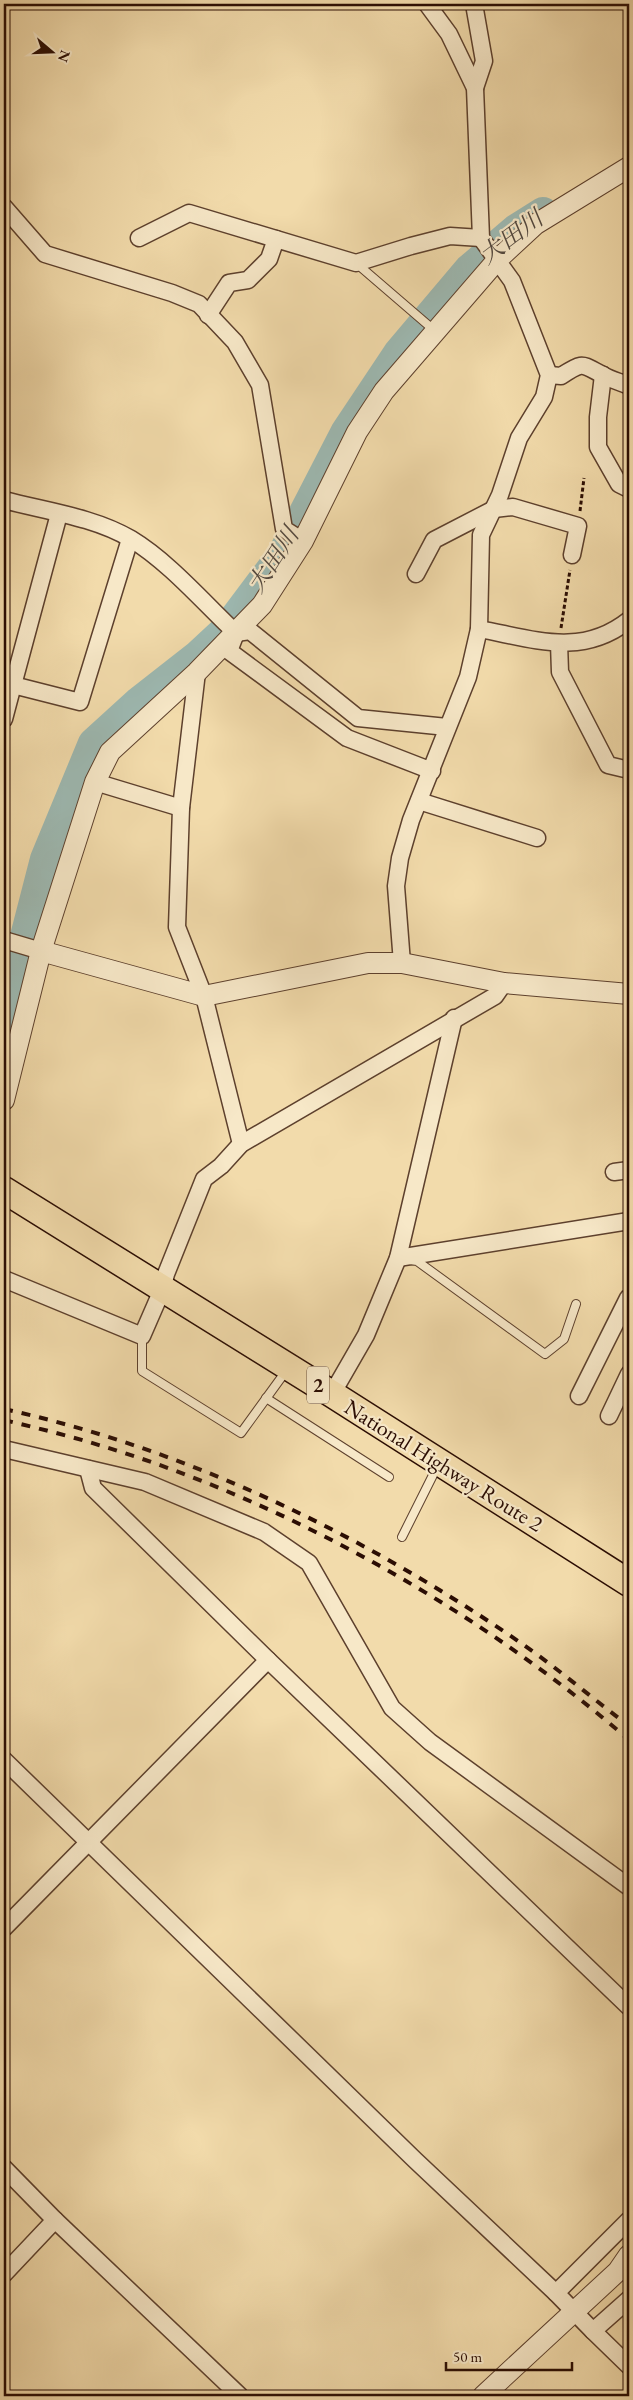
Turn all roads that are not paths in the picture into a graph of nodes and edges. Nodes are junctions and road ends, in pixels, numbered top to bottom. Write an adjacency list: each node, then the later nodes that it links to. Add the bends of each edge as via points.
1 (426, 4): 3 (street, via 448,34)
2 (474, 4): 3 (street, via 484,61)
3 (475, 88): 7 (street)
4 (629, 167): 9 (street, via 536,224)
5 (4, 207): 11 (street, via 45,254 200,304)
6 (139, 238): 8 (street, via 189,213)
7 (481, 238): 9 (street); 10 (street, via 450,236)
8 (276, 239): 10 (street); 11 (street, via 269,259 248,280 229,283)
9 (498, 259): 12 (street); 13 (street, via 512,281)
10 (356, 263): 12 (lane)
11 (208, 315): 21 (street, via 235,342 260,385 284,529)
12 (435, 331): 21 (street, via 384,391 357,432)
13 (549, 375): 14 (street, via 561,376 576,366 588,366); 18 (street, via 544,397 519,438)
14 (603, 375): 15 (street); 16 (street, via 598,447 618,484)
15 (629, 386)
16 (629, 489)
17 (4, 500): 19 (street)
18 (494, 509): 22 (street, via 514,507 578,526); 23 (street, via 434,540); 25 (street, via 481,535)
19 (59, 514): 20 (street); 29 (street)
20 (130, 538): 26 (street); 29 (street, via 80,702)
21 (303, 541): 26 (street, via 262,605)
22 (572, 555)
23 (416, 574)
24 (629, 621): 27 (street, via 583,643)
25 (479, 629): 27 (street); 31 (street, via 468,678)
26 (236, 633): 28 (street); 31 (street, via 250,631 358,718); 33 (street, via 229,651 347,738)
27 (559, 643): 32 (street, via 560,672 608,765)
28 (197, 672): 34 (street, via 110,752); 36 (street)
29 (13, 685): 30 (street)
30 (4, 719)
31 (448, 726): 33 (street)
32 (629, 770)
33 (432, 771): 35 (street)
34 (95, 782): 36 (street); 39 (street)
35 (419, 801): 37 (street); 40 (street, via 400,858 396,886)
36 (181, 808): 43 (street, via 177,927)
37 (537, 838)
38 (4, 940): 39 (street)
39 (41, 951): 43 (street); 45 (street)
40 (402, 963): 41 (street); 43 (street, via 368,963)
41 (504, 983): 42 (street); 44 (street, via 495,996)
42 (629, 994)
43 (204, 996): 46 (street)
44 (454, 1018): 46 (street); 49 (street)
45 (4, 1100)
46 (241, 1144): 51 (street, via 204,1179)
47 (4, 1190): 51 (highway, National Highway Route 2 / 2)
48 (629, 1221): 49 (street)
49 (398, 1258): 53 (lane, via 417,1261 546,1354 564,1339); 57 (street, via 366,1334)
50 (4, 1279): 54 (street)
51 (162, 1290): 54 (street); 55 (highway, National Highway Route 2 / 2)
52 (629, 1298): 58 (street)
53 (576, 1304)
54 (142, 1336): 59 (lane, via 142,1372 241,1433)
55 (289, 1367): 57 (highway, National Highway Route 2 / 2); 59 (lane)
56 (629, 1374): 60 (street)
57 (332, 1394): 62 (highway, National Highway Route 2 / 2)
58 (579, 1396)
59 (266, 1398): 64 (lane)
60 (609, 1416)
61 (4, 1449): 63 (street)
62 (439, 1462): 65 (lane); 66 (highway, National Highway Route 2 / 2)
63 (88, 1469): 67 (street, via 93,1488); 70 (street, via 145,1482 264,1532 309,1563 392,1708 430,1742)
64 (389, 1477)
65 (402, 1537)
66 (629, 1583)
67 (268, 1660): 69 (street); 72 (street)
68 (4, 1760): 69 (street)
69 (88, 1843): 71 (street); 78 (street)
70 (629, 1887)
71 (4, 1928)
72 (629, 2007)
73 (4, 2168): 74 (street)
74 (55, 2220): 77 (street); 83 (street)
75 (629, 2220): 78 (street)
76 (625, 2264): 80 (street)
77 (4, 2274)
78 (556, 2293): 80 (street)
79 (629, 2298): 81 (street)
80 (573, 2313): 81 (street); 84 (street)
81 (593, 2331): 82 (street)
82 (629, 2366)
83 (240, 2396)
84 (483, 2396)

